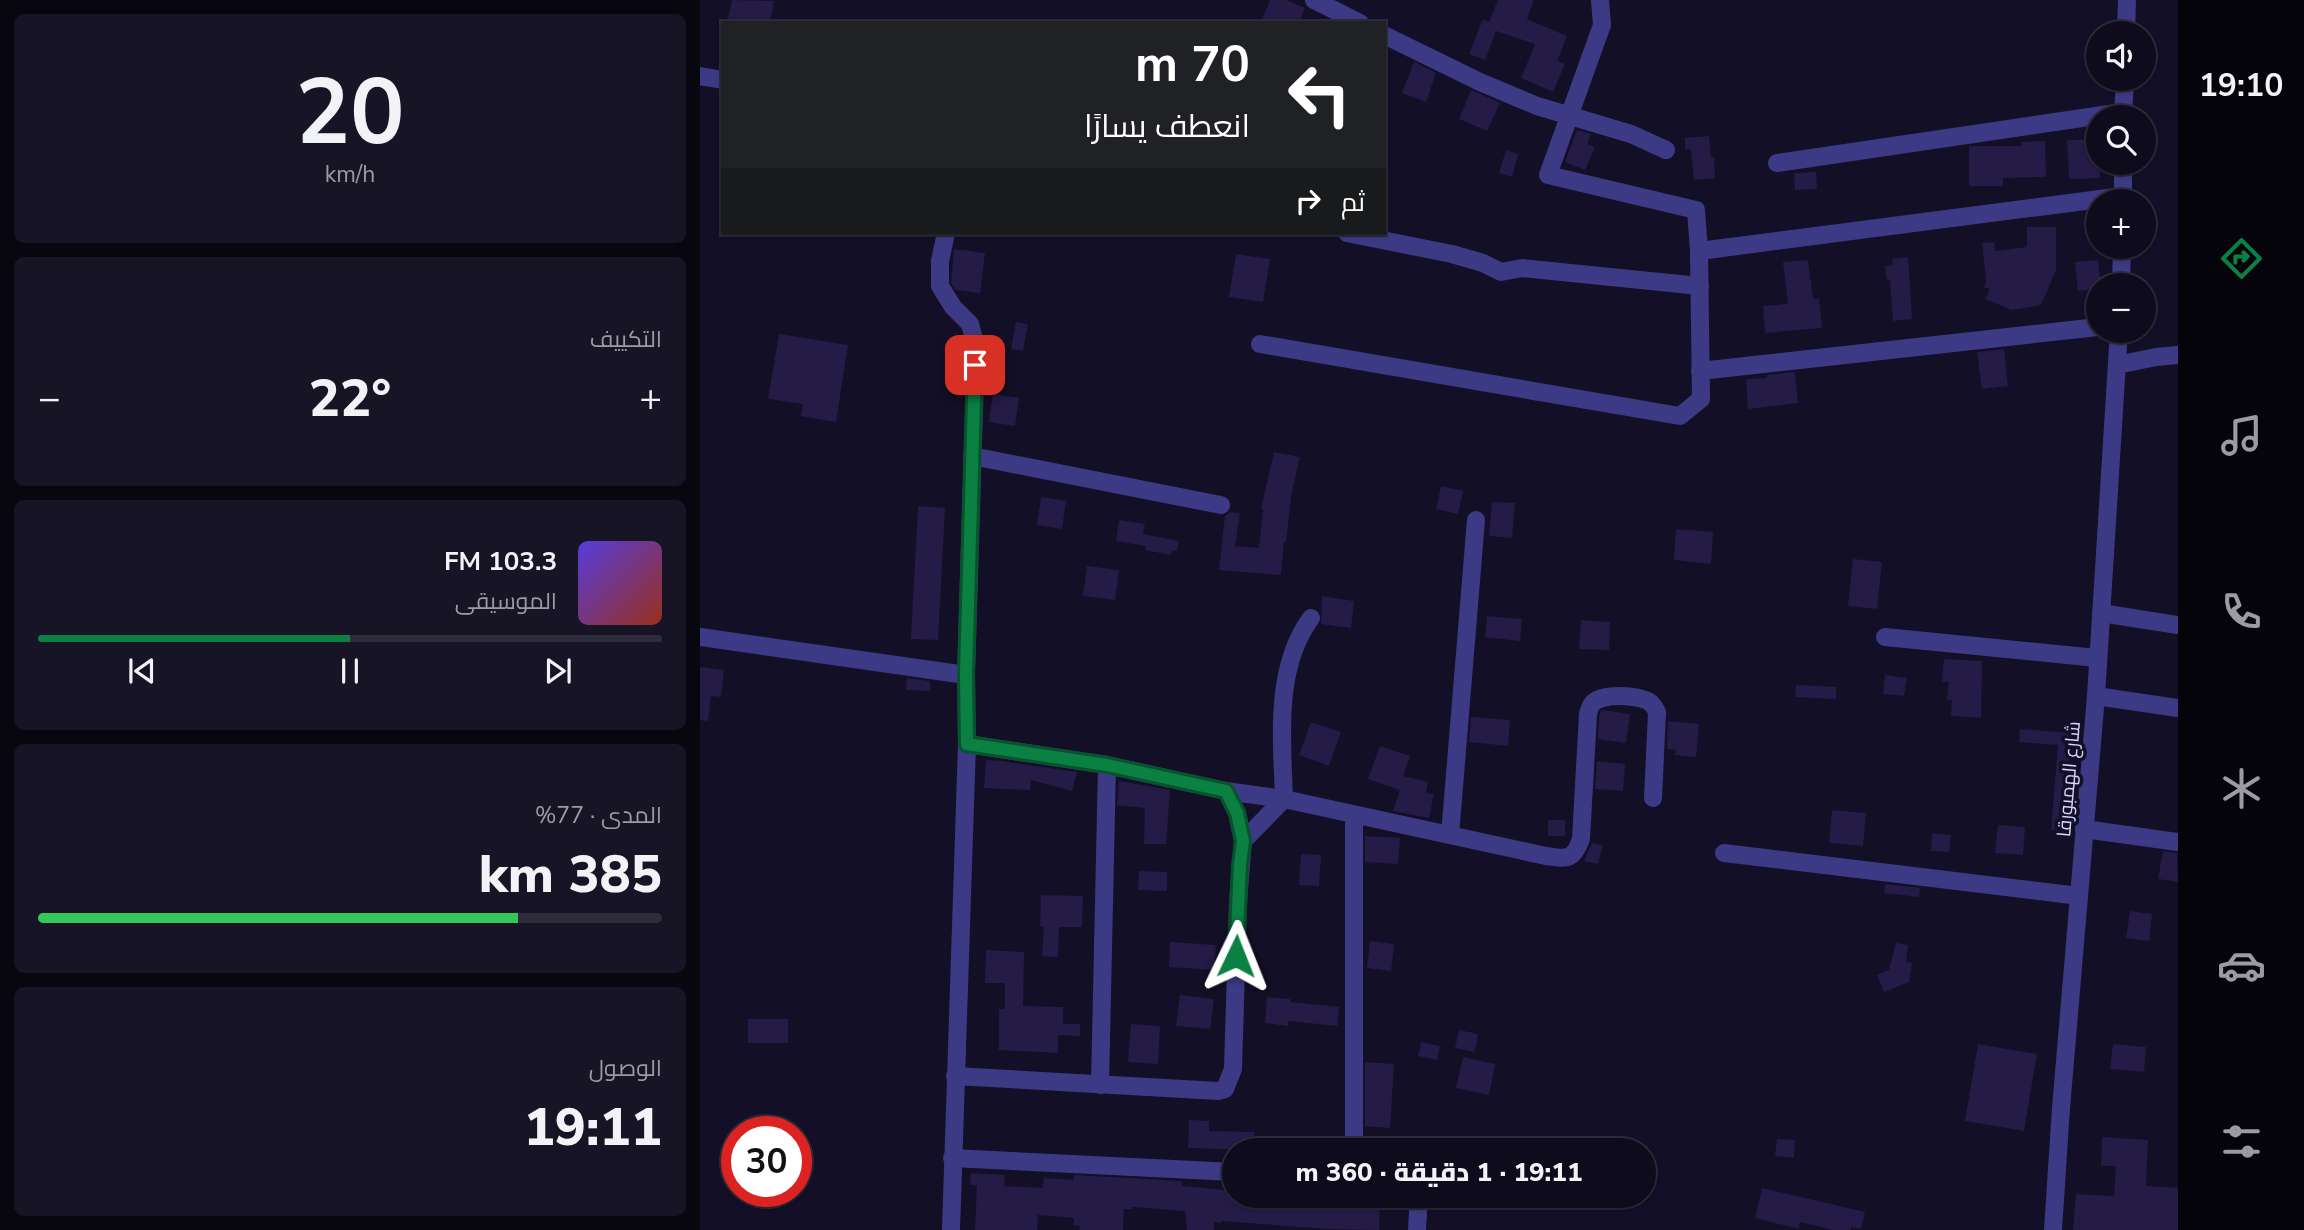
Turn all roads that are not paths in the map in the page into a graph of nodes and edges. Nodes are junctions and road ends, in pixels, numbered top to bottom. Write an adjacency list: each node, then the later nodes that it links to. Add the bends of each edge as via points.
1 (1314, 0): 4 (street)
2 (1600, 0): 9 (street, via 1602,25)
3 (2127, 0): 5 (street)
4 (1356, 21)
5 (2126, 21)
6 (1386, 36): 9 (street, via 1480,82)
7 (700, 76): 8 (street)
8 (721, 80)
9 (1569, 117): 11 (street, via 1631,134); 16 (street, via 1548,176 1696,210)
10 (2086, 120): 12 (street)
11 (1665, 150)
12 (1777, 163)
13 (2086, 204): 16 (street)
14 (946, 235): 24 (street, via 940,286 970,324 976,346)
15 (1357, 235): 17 (street, via 1452,254 1501,272 1522,268)
16 (1699, 251): 17 (street)
17 (1700, 286): 23 (street)
18 (2086, 328): 23 (street)
19 (2118, 343): 22 (street, شارع الهمبورقا)
20 (1260, 344): 23 (street, via 1680,416 1701,399)
21 (2178, 355): 22 (street)
22 (2117, 365): 27 (street, شارع الهمبورقا)
23 (1700, 371)
24 (972, 456): 25 (street); 33 (street)
25 (1221, 505)
26 (1476, 520): 43 (street)
27 (2101, 613): 29 (street); 32 (street, شارع الهمبورقا)
28 (1311, 618): 40 (street, via 1300,633 1286,687 1281,721)
29 (2178, 625)
30 (700, 637): 33 (street)
31 (1885, 637): 32 (street)
32 (2097, 658): 34 (street, شارع الهمبورقا)
33 (966, 674): 36 (street)
34 (2096, 696): 35 (street); 42 (street, شارع الهمبورقا)
35 (2178, 708)
36 (967, 744): 37 (street); 48 (street)
37 (1107, 765): 38 (street); 49 (street)
38 (1226, 791): 40 (street); 44 (street)
39 (1653, 798): 43 (street, via 1657,712 1644,699 1606,697 1596,700 1588,714 1581,839 1572,856 1546,856)
40 (1284, 799): 43 (street); 44 (street)
41 (1354, 825): 50 (street)
42 (2084, 829): 45 (street); 47 (street, شارع الهمبورقا)
43 (1450, 835)
44 (1243, 841): 49 (street, via 1230,1081 1218,1091)
45 (2178, 842)
46 (1724, 853): 47 (street)
47 (2079, 896): 56 (street, شارع الهمبورقا)
48 (955, 1076): 49 (street); 51 (street)
49 (1100, 1085)
50 (1354, 1138)
51 (952, 1158): 52 (street); 54 (street)
52 (1222, 1171)
53 (1418, 1208): 55 (street)
54 (951, 1230)
55 (1417, 1230)
56 (2053, 1230)

